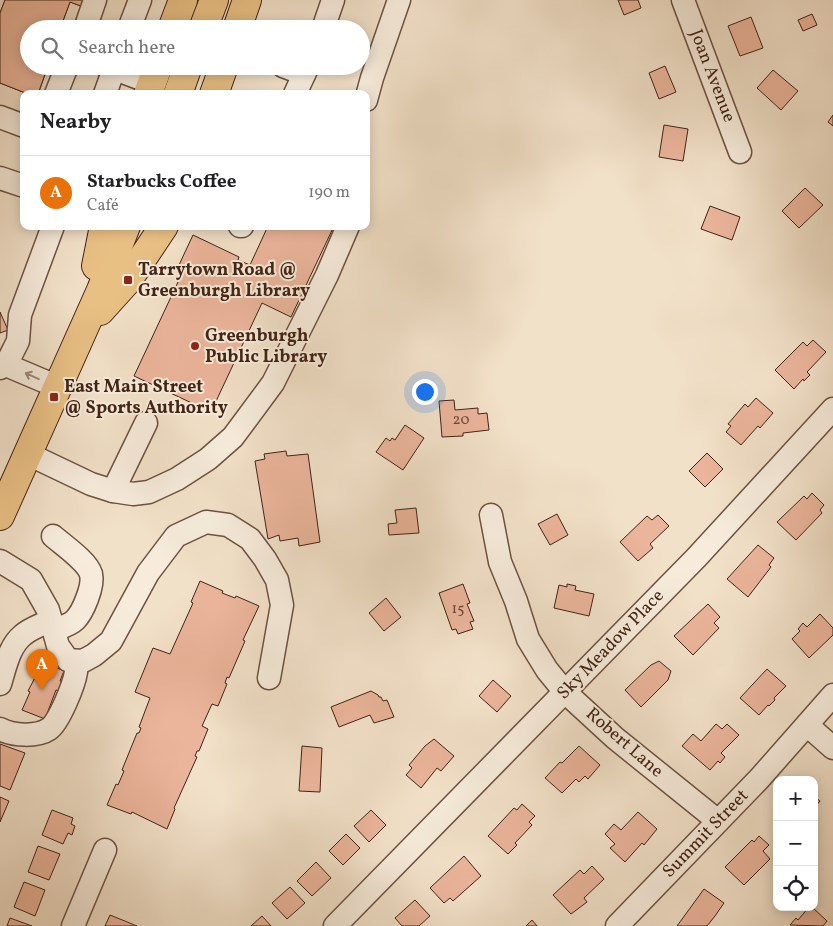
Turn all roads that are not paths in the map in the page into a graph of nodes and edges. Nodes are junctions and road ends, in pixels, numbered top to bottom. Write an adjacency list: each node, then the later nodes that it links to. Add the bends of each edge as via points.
1 (95, 0): 9 (street)
2 (140, 0): 10 (street)
3 (183, 0): 11 (main road)
4 (214, 0): 12 (main road)
5 (247, 0): 13 (main road)
6 (333, 0): 14 (street)
7 (399, 0): 25 (street)
8 (683, 0): 28 (street, Joan Avenue)
9 (88, 20)
10 (132, 20)
11 (175, 20)
12 (206, 20)
13 (240, 20)
14 (325, 20)
15 (63, 75): 21 (street)
16 (110, 75): 22 (street)
17 (134, 75): 20 (street)
18 (185, 75): 23 (main road)
19 (221, 75): 24 (main road)
20 (153, 81)
21 (58, 90)
22 (106, 90)
23 (179, 90)
24 (215, 90)
25 (369, 90)
26 (0, 117): 27 (street)
27 (20, 124)
28 (740, 152)
29 (0, 178): 30 (street)
30 (20, 185)
31 (52, 230): 37 (street, via 20,314 18,341)
32 (103, 230): 36 (main road)
33 (124, 230): 36 (main road)
34 (161, 230): 36 (main road, via 128,280)
35 (346, 230): 42 (street, via 272,383 233,436 208,459 149,492)
36 (84, 329): 38 (main road)
37 (3, 366): 38 (street, one-way to 37)
38 (58, 387): 41 (main road)
39 (833, 408): 51 (street, Sky Meadow Place, via 696,558)
40 (146, 423): 42 (street)
41 (28, 454): 42 (street); 44 (main road)
42 (113, 491)
43 (491, 515): 51 (street, Robert Lane, via 500,562 528,639)
44 (0, 516)
45 (53, 536): 47 (street, via 91,573 91,585 74,621)
46 (0, 561): 47 (street, via 31,580 48,610)
47 (52, 625): 48 (street, via 58,646 68,660); 50 (street, via 30,630 17,640)
48 (75, 661): 49 (street, via 83,661 112,641 148,572 176,536 206,522 228,525 250,539 277,580 282,605); 54 (street, via 73,685 59,716 48,730 19,734)
49 (269, 678)
50 (0, 684)
51 (565, 692): 56 (street, Robert Lane, via 615,738); 59 (street, Sky Meadow Place)
52 (833, 695): 53 (street, Summit Street)
53 (807, 725): 55 (street); 56 (street, Summit Street)
54 (0, 730)
55 (833, 748)
56 (718, 821): 60 (street, Summit Street)
57 (105, 850): 58 (street)
58 (73, 926)
59 (335, 926)
60 (617, 926)

